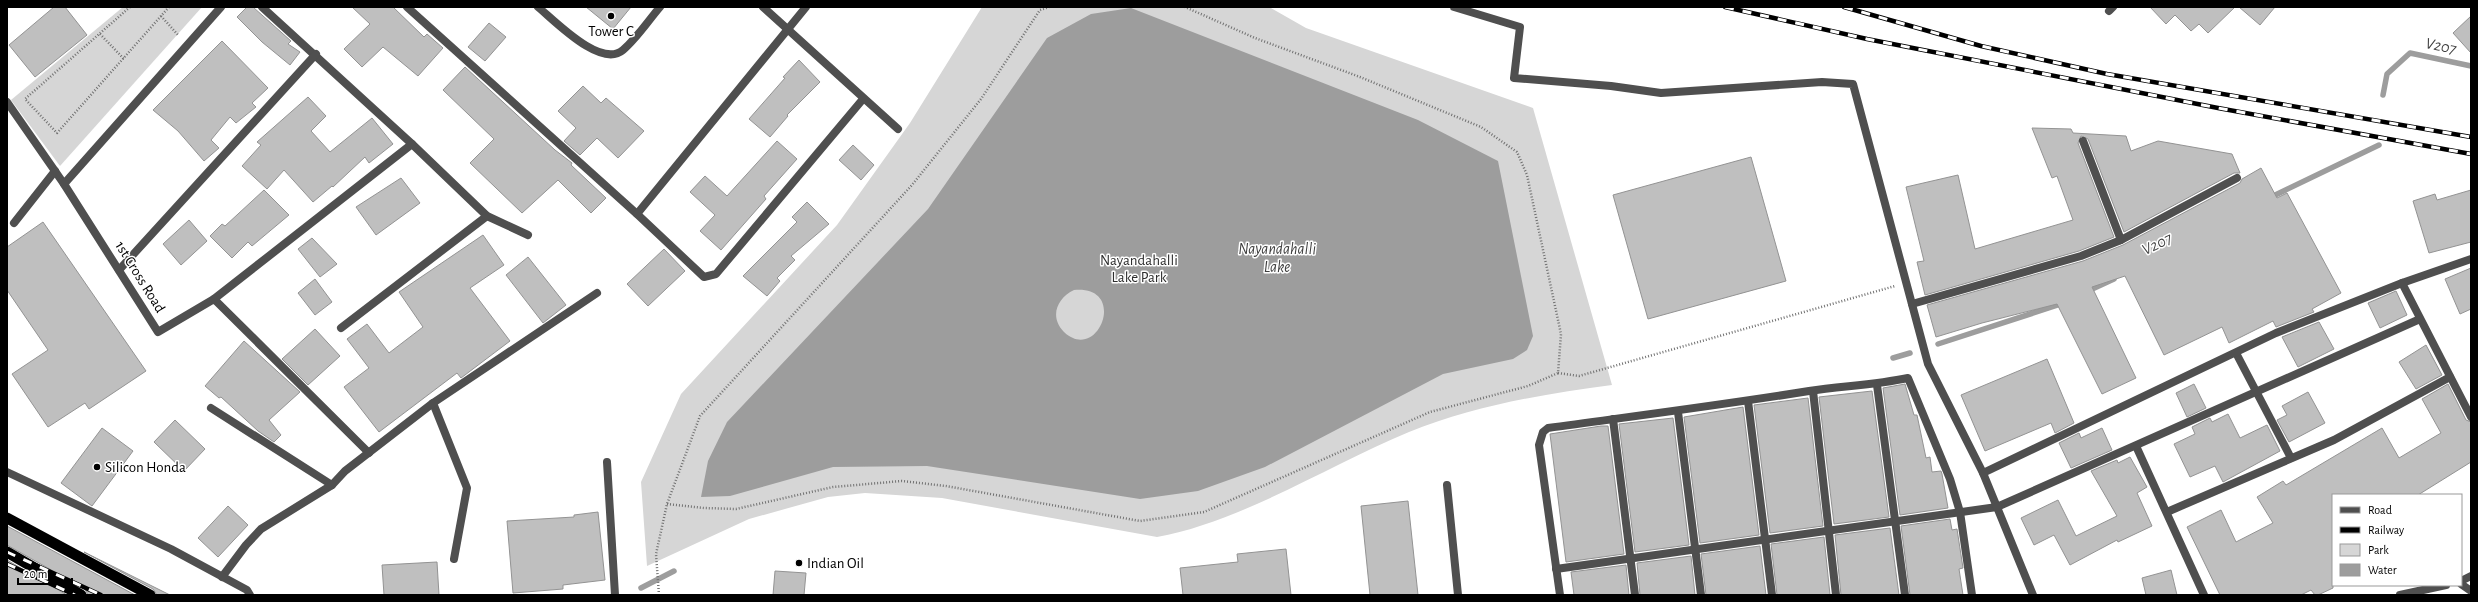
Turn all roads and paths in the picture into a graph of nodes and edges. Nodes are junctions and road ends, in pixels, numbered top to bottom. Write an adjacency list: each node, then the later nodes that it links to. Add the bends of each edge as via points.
1 (130, 7): 15 (path)
2 (169, 7): 13 (path)
3 (221, 7): 16 (street)
4 (262, 7): 17 (street)
5 (407, 7): 27 (street)
6 (538, 7): 7 (street, via 593,51 609,55 623,50)
7 (660, 7)
8 (763, 7): 14 (street)
9 (806, 7): 14 (street)
10 (1049, 7): 61 (path, via 1040,10 981,99 912,185 700,416)
11 (1185, 7): 42 (path, via 1255,38 1360,76 1481,127 1517,152 1527,175 1562,334)
12 (1454, 7): 34 (street, via 1520,27 1514,78 1661,93 1822,82 1853,84)
13 (161, 16): 16 (path); 18 (path)
14 (789, 28): 19 (street); 27 (street)
15 (100, 34): 18 (path); 18 (path, via 25,99 57,133)
16 (187, 45): 26 (street)
17 (316, 54): 23 (street); 33 (street)
18 (124, 58)
19 (863, 99): 21 (street); 27 (street, via 716,274 704,277)
20 (7, 102): 24 (street, 1st Cross Road)
21 (898, 129)
22 (2083, 141): 31 (street)
23 (412, 144): 28 (street); 37 (street)
24 (55, 171): 26 (street, 1st Cross Road); 29 (street)
25 (2237, 178): 31 (street)
26 (64, 184): 33 (street, 1st Cross Road)
27 (637, 214)
28 (487, 216): 30 (street); 40 (street)
29 (14, 223)
30 (528, 235)
31 (2121, 240): 38 (street, via 2049,266)
32 (2471, 259): 35 (street)
33 (119, 270): 37 (street, 1st Cross Road, via 158,332)
34 (1906, 283): 38 (street); 42 (path, via 1579,376)
35 (2402, 283): 39 (street); 41 (street, via 2276,333)
36 (597, 293): 48 (street)
37 (214, 299): 54 (street)
38 (1912, 304): 58 (street, via 1928,364)
39 (2420, 319): 43 (street); 46 (street)
40 (341, 328)
41 (2236, 352): 46 (street); 58 (street)
42 (1558, 373): 61 (path, via 1528,386 1430,412 1204,512 1140,521 946,486 902,481 833,487 736,508)
43 (2450, 377): 51 (street); 55 (street, via 2334,440)
44 (1876, 385): 45 (street); 63 (street, via 1908,378 1948,472); 66 (street)
45 (1812, 391): 47 (street); 67 (street)
46 (2256, 392): 53 (street); 55 (street)
47 (1748, 401): 50 (street); 68 (street)
48 (433, 403): 54 (street); 72 (street, via 467,488)
49 (211, 408): 59 (street)
50 (1678, 412): 52 (street); 69 (street)
51 (2471, 417)
52 (1613, 420): 71 (street); 73 (street, via 1548,428 1540,438)
53 (2136, 446): 62 (street); 64 (street)
54 (369, 453): 59 (street)
55 (2291, 458): 64 (street)
56 (607, 462): 83 (street)
57 (7, 472): 75 (street, via 171,549)
58 (1984, 473): 62 (street)
59 (332, 485): 75 (street, via 261,529)
60 (1447, 485): 85 (street)
61 (667, 504): 84 (path, via 656,554)
62 (1997, 507): 63 (street); 93 (street)
63 (1960, 512): 66 (street); 92 (street)
64 (2167, 512): 94 (street)
65 (7, 518): 81 (highway)
66 (1896, 521): 67 (street); 91 (street)
67 (1829, 531): 68 (street); 90 (street)
68 (1766, 539): 69 (street); 89 (street)
69 (1696, 549): 71 (street); 88 (street)
70 (7, 552): 80 (highway)
71 (1630, 558): 73 (street); 87 (street)
72 (454, 559)
73 (1556, 569): 86 (street)
74 (2471, 576): 76 (street)
75 (222, 577): 82 (street, via 247,590)
76 (2462, 582)
77 (2462, 584): 79 (street)
78 (2441, 586): 95 (street)
79 (2471, 591)
80 (81, 595)
81 (150, 595)
82 (250, 595)
83 (615, 595)
84 (659, 595)
85 (1458, 595)
86 (1560, 595)
87 (1634, 595)
88 (1702, 595)
89 (1772, 595)
90 (1836, 595)
91 (1905, 595)
92 (1972, 595)
93 (2033, 595)
94 (2204, 595)
95 (2400, 595)

